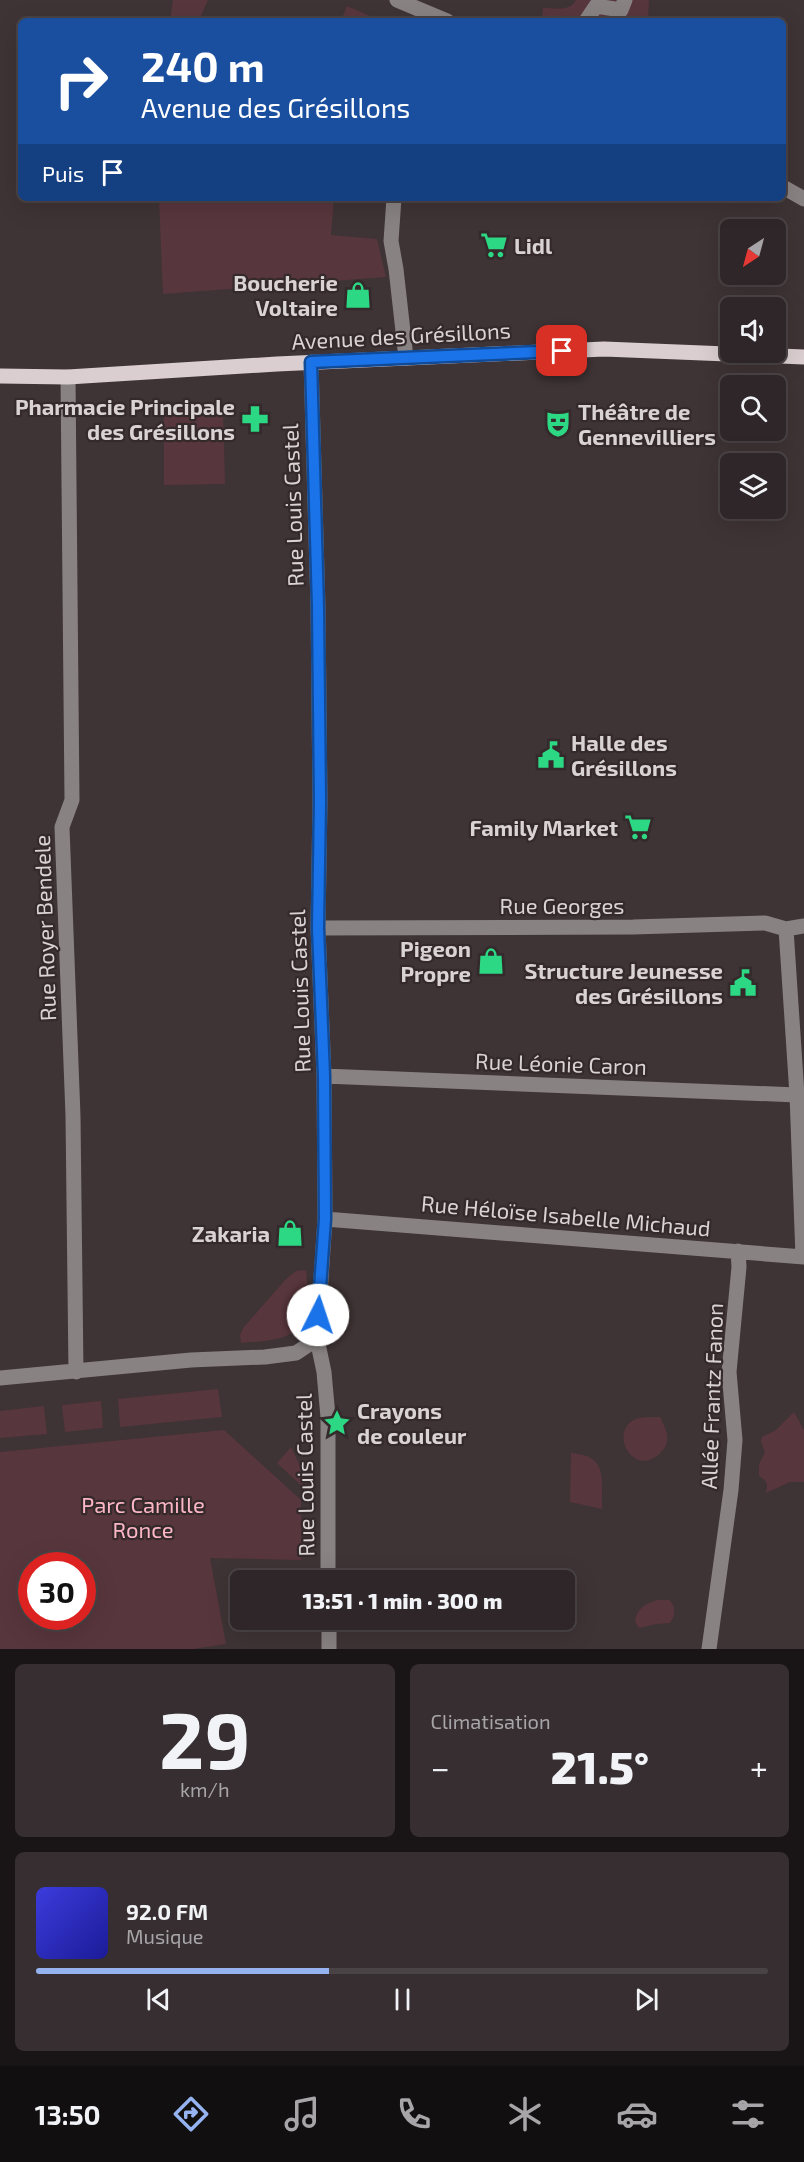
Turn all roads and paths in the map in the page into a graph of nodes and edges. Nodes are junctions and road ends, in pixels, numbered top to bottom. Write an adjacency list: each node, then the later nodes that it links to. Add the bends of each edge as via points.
1 (397, 0): 4 (street)
2 (625, 0): 3 (street, via 621,10)
3 (596, 3): 5 (street)
4 (440, 18)
5 (588, 18)
6 (786, 189): 7 (street)
7 (804, 199)
8 (394, 201): 9 (street, via 391,241)
9 (406, 357): 10 (main road, Avenue des Grésillons, via 604,349); 11 (main road, Avenue des Grésillons)
10 (804, 357)
11 (311, 362): 13 (main road, Avenue des Grésillons); 15 (street, Rue Louis Castel, via 318,630)
12 (0, 376): 13 (main road, Avenue des Grésillons)
13 (68, 377): 23 (street, Rue Royer Bendele, via 72,800 62,827 73,1116)
14 (804, 926): 16 (street, Rue Georges)
15 (318, 928): 16 (street, Rue Georges, via 765,923); 17 (street, Rue Louis Castel)
16 (786, 929): 18 (street)
17 (324, 1076): 18 (street, Rue Léonie Caron); 19 (street, Rue Louis Castel)
18 (797, 1095): 21 (street)
19 (325, 1219): 20 (street, Rue Héloïse Isabelle Michaud); 22 (street, Rue Louis Castel)
20 (738, 1251): 21 (street, Rue Héloïse Isabelle Michaud); 28 (street, Allée Frantz Fanon, via 729,1372 735,1440)
21 (804, 1257)
22 (317, 1338): 23 (street, via 296,1353); 25 (street, Rue Louis Castel, via 328,1417)
23 (76, 1372): 24 (street)
24 (0, 1378)
25 (328, 1570)
26 (328, 1630): 27 (street)
27 (329, 1649)
28 (709, 1649)

